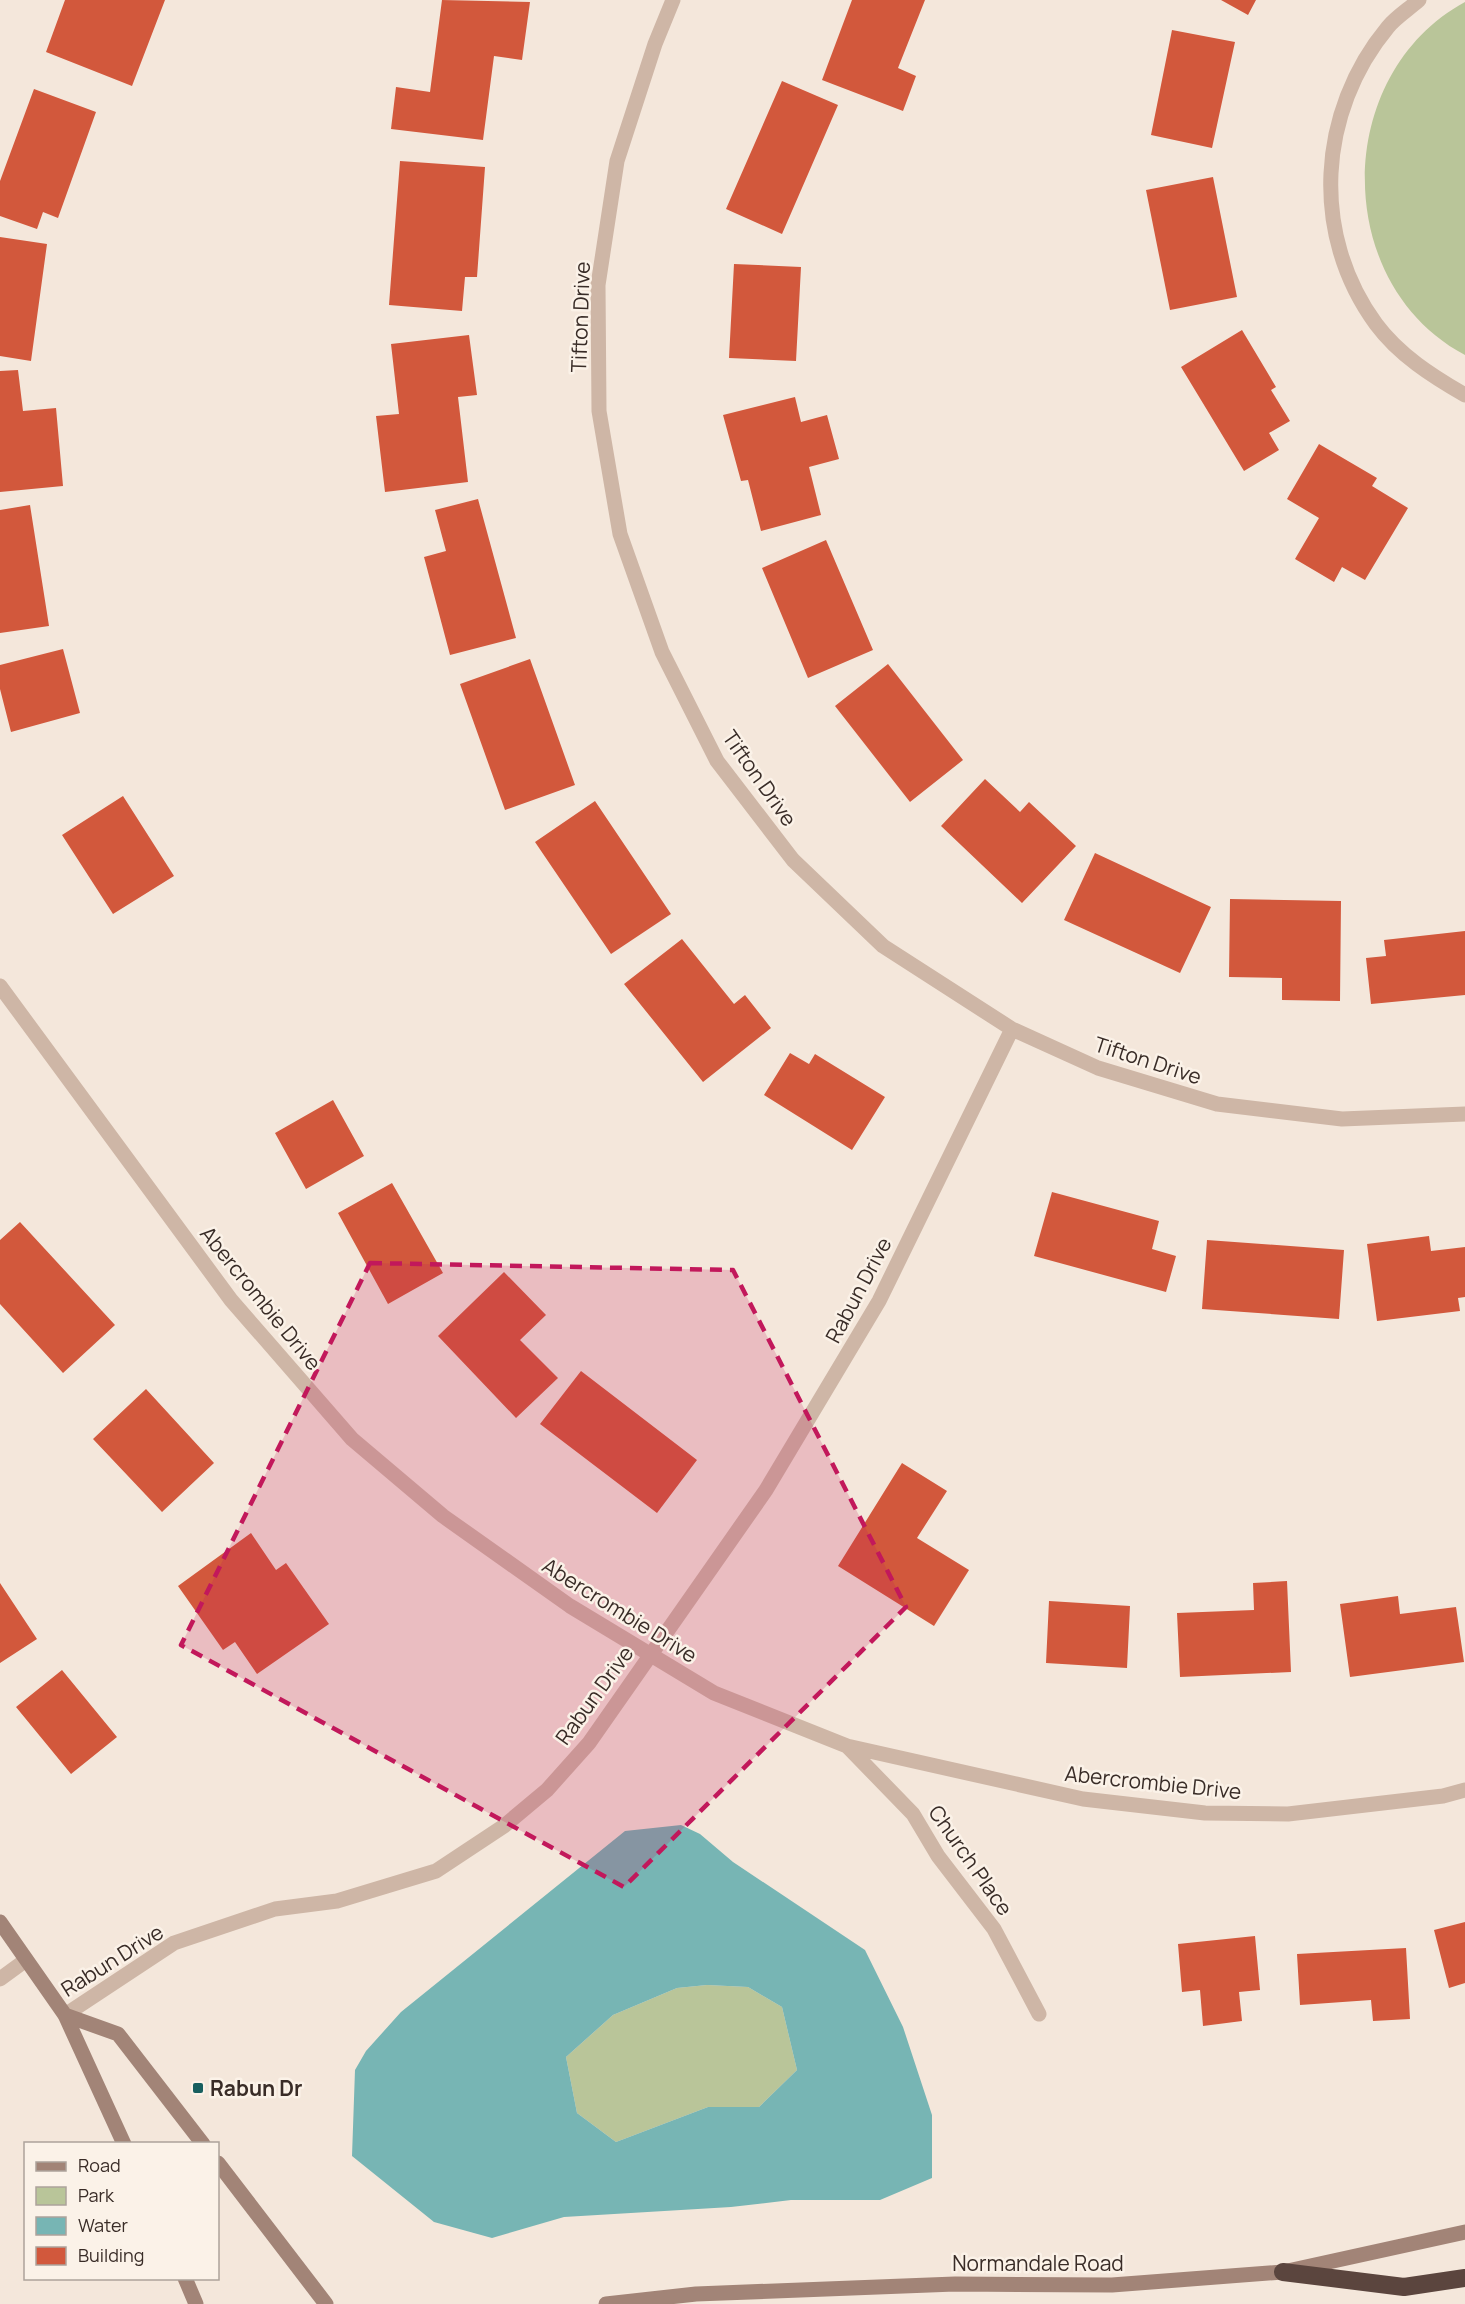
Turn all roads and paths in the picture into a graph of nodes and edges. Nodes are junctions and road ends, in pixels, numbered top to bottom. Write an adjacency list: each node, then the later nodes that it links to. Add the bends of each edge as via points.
1 (673, 0): 5 (street, Tifton Drive, via 617,161 598,285 599,411 620,534 662,652 717,761 793,860 883,946)
2 (1419, 0): 3 (street, via 1389,26 1353,79 1333,140 1330,205 1345,268 1376,324 1422,370)
3 (1465, 394)
4 (0, 986): 7 (street, Abercrombie Drive, via 231,1300 352,1439 443,1516 570,1606)
5 (1011, 1029): 6 (street, Tifton Drive, via 1098,1068 1217,1104 1342,1119); 7 (street, Rabun Drive, via 879,1301 766,1490)
6 (1465, 1113)
7 (650, 1655): 8 (street, Abercrombie Drive, via 714,1693); 13 (street, Rabun Drive, via 589,1743 547,1790 504,1826 436,1871 337,1901 275,1909 174,1944)
8 (847, 1746): 9 (street, Abercrombie Drive, via 1083,1799 1205,1813 1288,1814); 14 (street, Church Place, via 913,1814 938,1856 994,1929)
9 (1465, 1790)
10 (0, 1922): 11 (street)
11 (26, 1960): 12 (street); 13 (street)
12 (0, 1979)
13 (65, 2014): 15 (street); 16 (street, via 118,2034)
14 (1039, 2014)
15 (123, 2142)
16 (200, 2142)
17 (219, 2164): 23 (street)
18 (1465, 2232): 19 (street, Normandale Road)
19 (1283, 2272): 20 (highway, via 1404,2287); 24 (street, Normandale Road, via 1112,2285 955,2284 708,2293)
20 (1465, 2278)
21 (186, 2280): 22 (street)
22 (196, 2304)
23 (326, 2304)
24 (606, 2304)

